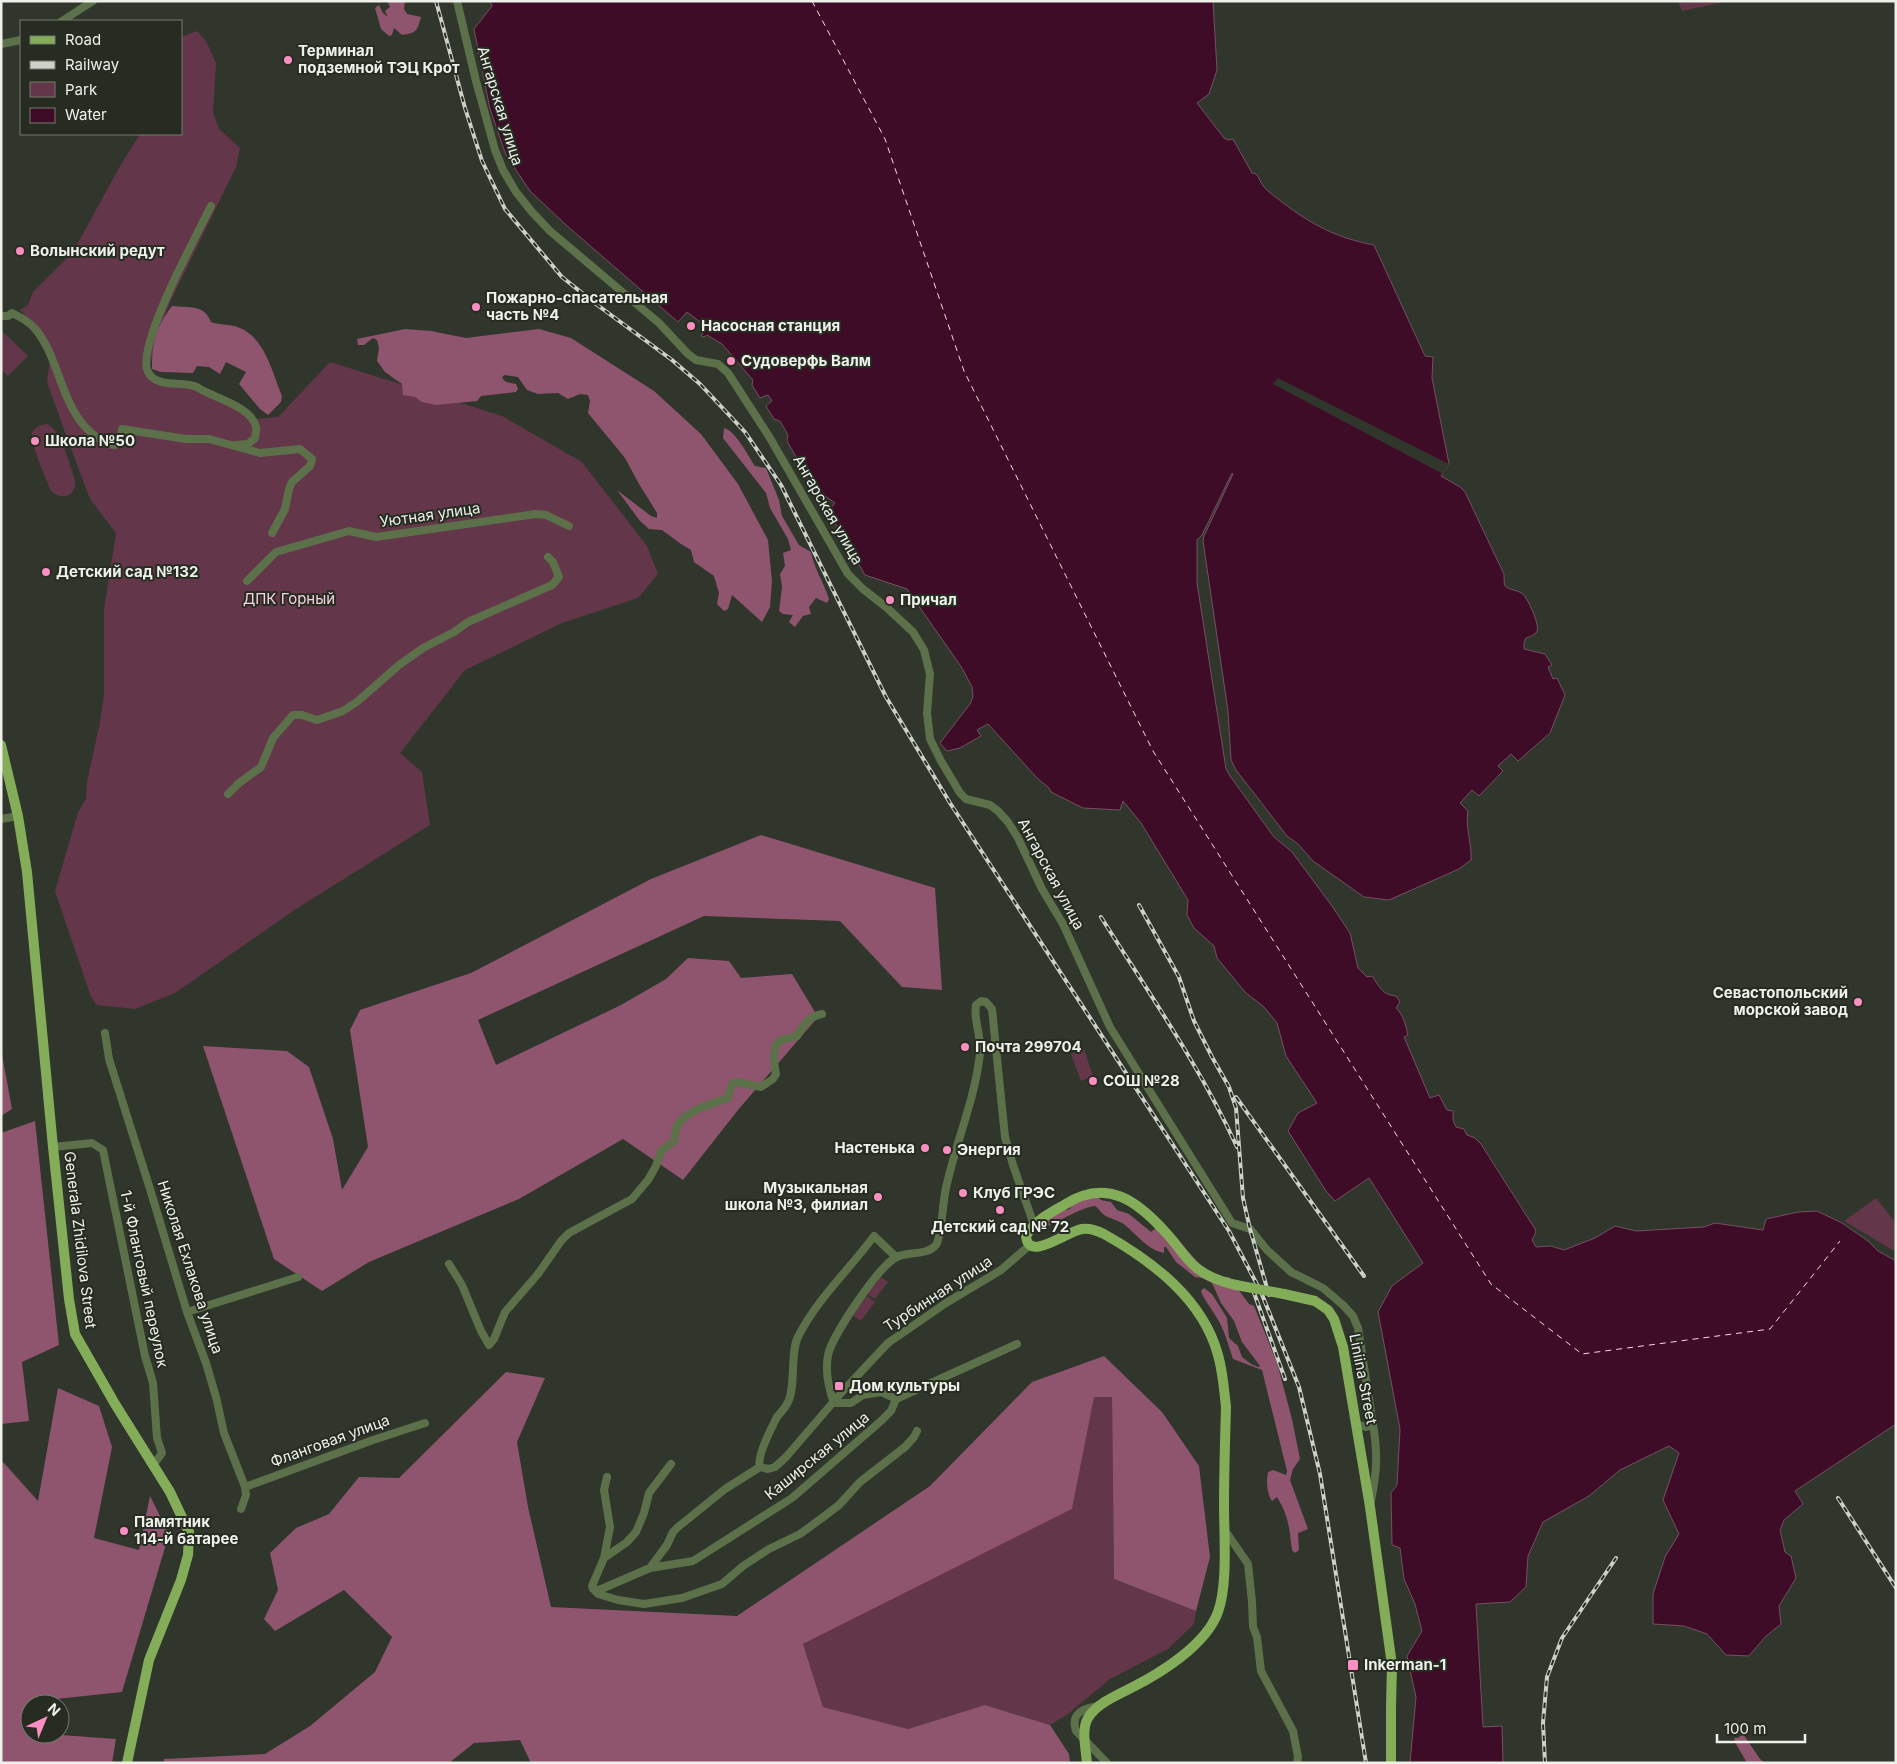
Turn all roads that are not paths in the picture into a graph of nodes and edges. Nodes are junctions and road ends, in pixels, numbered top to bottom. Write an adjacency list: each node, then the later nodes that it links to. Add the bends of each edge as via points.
1 (93, 1): 3 (street)
2 (457, 1): 31 (street, Ангарская улица, via 495,150 516,192 550,231 660,323 688,354 696,360 718,364 728,373 770,438 848,574 913,632 924,650 930,674 927,713 930,739 960,792 966,799 990,805 1008,822 1063,924 1110,1027 1232,1223 1250,1229 1291,1272 1323,1288 1353,1316 1358,1328)
3 (64, 20)
4 (20, 40): 5 (street)
5 (1, 44)
6 (211, 206): 8 (street, via 161,311 146,365 152,378 194,386 252,418 255,438 248,444)
7 (1, 316): 8 (street, via 12,313 36,329 79,420 109,445 120,440 122,429 186,439 209,439)
8 (232, 445): 10 (street, via 260,453 300,449 312,459 310,466 292,482 285,509)
9 (569, 526): 12 (street, Уютная улица, via 536,514 376,537 349,531 276,552)
10 (272, 533)
11 (548, 557): 14 (street, via 559,577 552,585 468,622 423,648 343,711 317,720 293,716 273,738 261,767)
12 (247, 580)
13 (1, 745): 15 (main road, Generala Zhidilova Street)
14 (228, 794)
15 (18, 816): 16 (street); 19 (main road, Generala Zhidilova Street, via 27,872)
16 (1, 818)
17 (822, 1014): 23 (street, via 812,1016 804,1023 798,1036 777,1044 773,1079 761,1088 737,1082 732,1084 728,1098 689,1114 676,1126 674,1141 661,1151 648,1180 632,1199 569,1233 561,1241 505,1312 489,1345)
18 (105, 1033): 25 (street, Николая Ехлакова улица, via 109,1059)
19 (52, 1147): 33 (main road, Generala Zhidilova Street, via 75,1334); 33 (street, 1-й Фланговый переулок, via 92,1143 104,1150 153,1383 157,1438 162,1453)
20 (1034, 1225): 21 (main road, via 1026,1236); 22 (street, via 1005,1136 992,1009 981,1001 974,1012 981,1051 978,1069 947,1180 939,1238 930,1250); 30 (main road, Liniina Street, bridge, via 1073,1198 1089,1192 1122,1197 1147,1214 1198,1269 1223,1282 1315,1301 1334,1319 1343,1347)
21 (1030, 1245): 28 (street, Турбинная улица, via 1001,1270 888,1343); 40 (main road, via 1043,1247 1070,1232 1085,1228 1101,1233 1155,1268 1197,1309 1218,1354 1226,1407)
22 (896, 1257): 28 (street, via 874,1278 833,1340 826,1370); 35 (street, via 874,1236 837,1280 796,1339 789,1401 776,1419 761,1453)
23 (449, 1264)
24 (298, 1278): 25 (street)
25 (187, 1312): 37 (street, Николая Ехлакова улица, via 206,1363 224,1433)
26 (1018, 1344): 27 (street)
27 (896, 1399): 28 (street, via 881,1392 863,1395 851,1403); 42 (street, Каширская улица, via 891,1411 792,1498 693,1561)
28 (834, 1403): 35 (street, Турбинная улица, via 775,1467)
29 (425, 1423): 37 (street, Фланговая улица)
30 (1356, 1424): 31 (street, via 1366,1427); 38 (main road, Liniina Street)
31 (1373, 1424): 38 (street, Ангарская улица, via 1377,1472)
32 (916, 1431): 43 (street, via 906,1447 860,1482 839,1505 800,1534 743,1566 722,1584 682,1598 644,1604 598,1594)
33 (154, 1464): 45 (main road, Generala Zhidilova Street, via 189,1532 188,1554 182,1580 149,1660)
34 (671, 1464): 41 (street, via 649,1493 636,1532)
35 (760, 1467): 42 (street, Турбинная улица, via 725,1489 678,1527)
36 (607, 1477): 41 (street, via 604,1490 610,1527)
37 (245, 1486): 39 (street, via 246,1495)
38 (1370, 1506): 49 (main road, Liniina Street, via 1392,1665)
39 (240, 1509)
40 (1224, 1529): 44 (main road, via 1221,1597 1208,1628 1193,1647 1177,1659 1100,1706 1085,1725); 48 (street, via 1248,1564 1253,1626 1261,1671 1293,1731)
41 (604, 1558): 43 (street, via 592,1586)
42 (650, 1568): 43 (street, Каширская улица)
43 (596, 1589)
44 (1086, 1744): 46 (main road); 47 (street)
45 (128, 1763)
46 (1087, 1763)
47 (1107, 1763)
48 (1297, 1763)
49 (1392, 1763)

